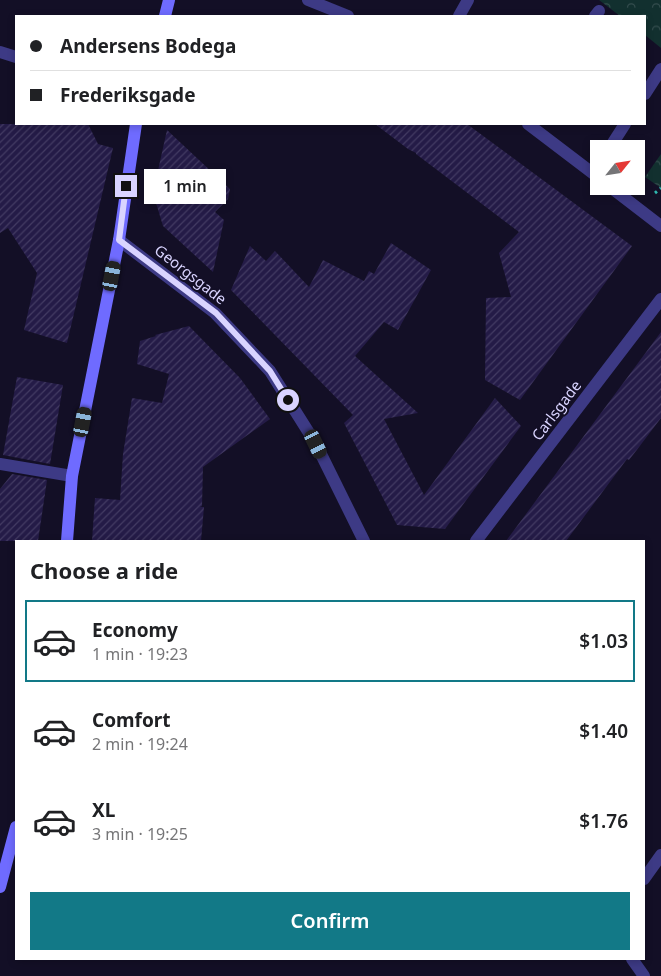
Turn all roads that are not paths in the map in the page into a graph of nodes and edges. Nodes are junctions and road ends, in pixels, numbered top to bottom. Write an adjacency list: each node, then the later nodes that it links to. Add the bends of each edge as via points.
1 (169, 0): 4 (street)
2 (308, 0): 5 (street)
3 (468, 0): 6 (street)
4 (165, 15)
5 (346, 15)
6 (460, 15)
7 (0, 52): 8 (street)
8 (15, 57)
9 (661, 70): 10 (street)
10 (646, 92)
11 (136, 125): 18 (street)
12 (529, 125): 15 (street)
13 (624, 125): 14 (street)
14 (615, 140)
15 (590, 167)
16 (621, 195): 17 (street)
17 (661, 226)
18 (119, 240): 21 (street); 23 (street, Georgsgade, via 216,313 270,371 316,444)
19 (661, 299): 24 (street, Carlsgade)
20 (0, 464): 21 (street)
21 (72, 476): 22 (street)
22 (67, 540)
23 (364, 540)
24 (477, 540)
25 (15, 831): 28 (street)
26 (661, 855): 27 (street)
27 (645, 878)
28 (0, 887)
29 (633, 960): 30 (street)
30 (644, 976)

